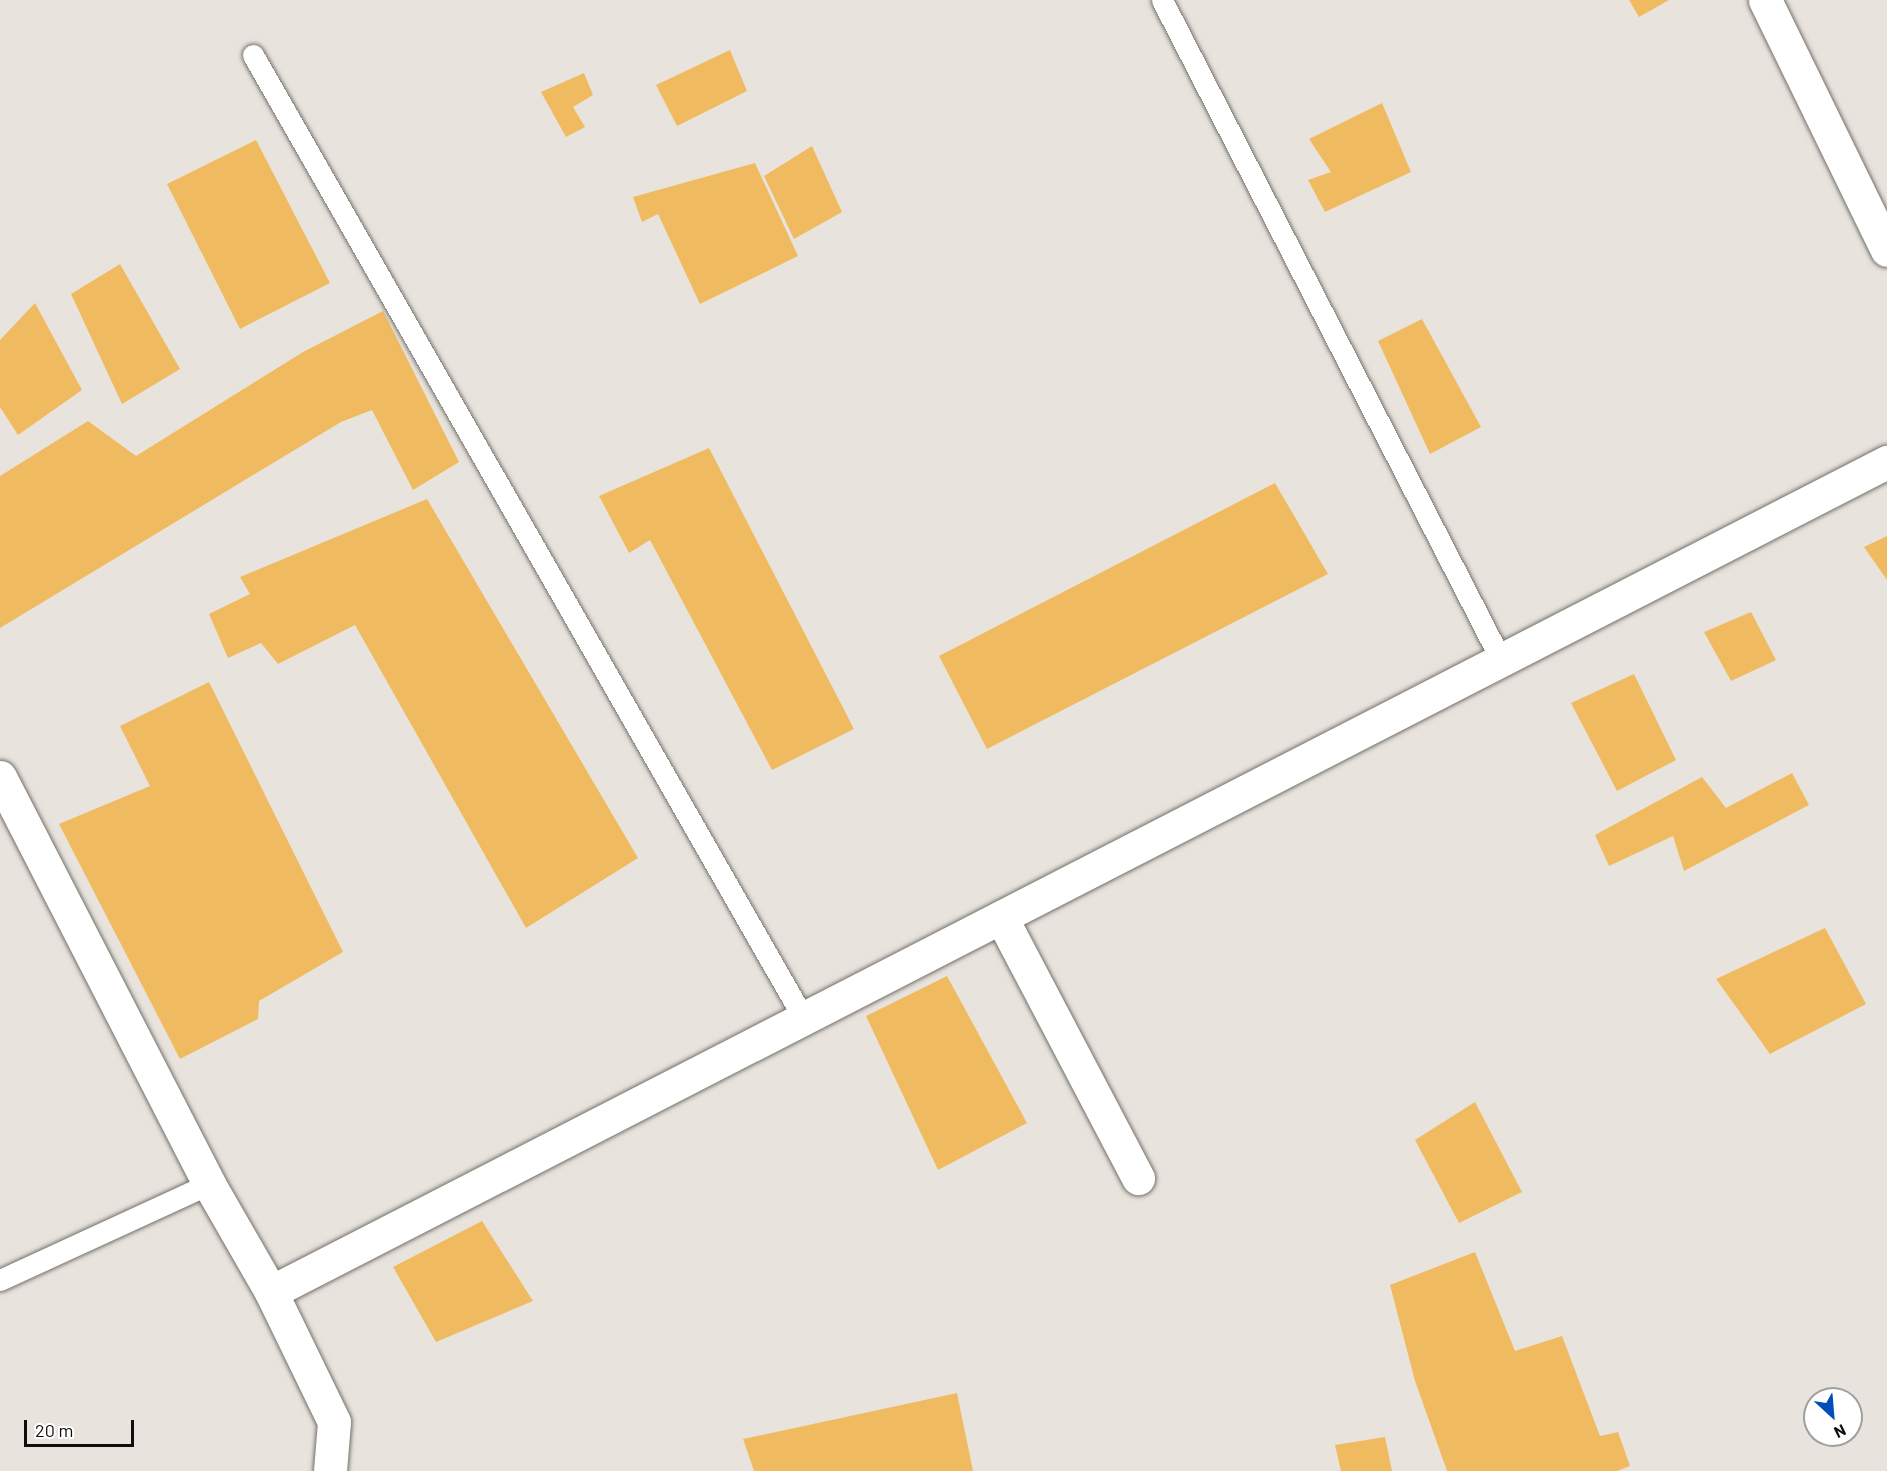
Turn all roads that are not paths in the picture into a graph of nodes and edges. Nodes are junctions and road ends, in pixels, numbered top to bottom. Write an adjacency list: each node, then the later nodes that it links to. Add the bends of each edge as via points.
1 (1162, 0): 6 (lane)
2 (1765, 0): 4 (street)
3 (254, 55): 9 (lane)
4 (1887, 250)
5 (1887, 462): 6 (street)
6 (1501, 660): 8 (street)
7 (0, 777): 11 (street)
8 (1001, 917): 9 (street); 10 (street)
9 (804, 1018): 13 (street)
10 (1138, 1178)
11 (209, 1184): 12 (lane); 13 (street)
12 (0, 1280)
13 (271, 1292): 14 (street, via 334,1422)
14 (330, 1471)

